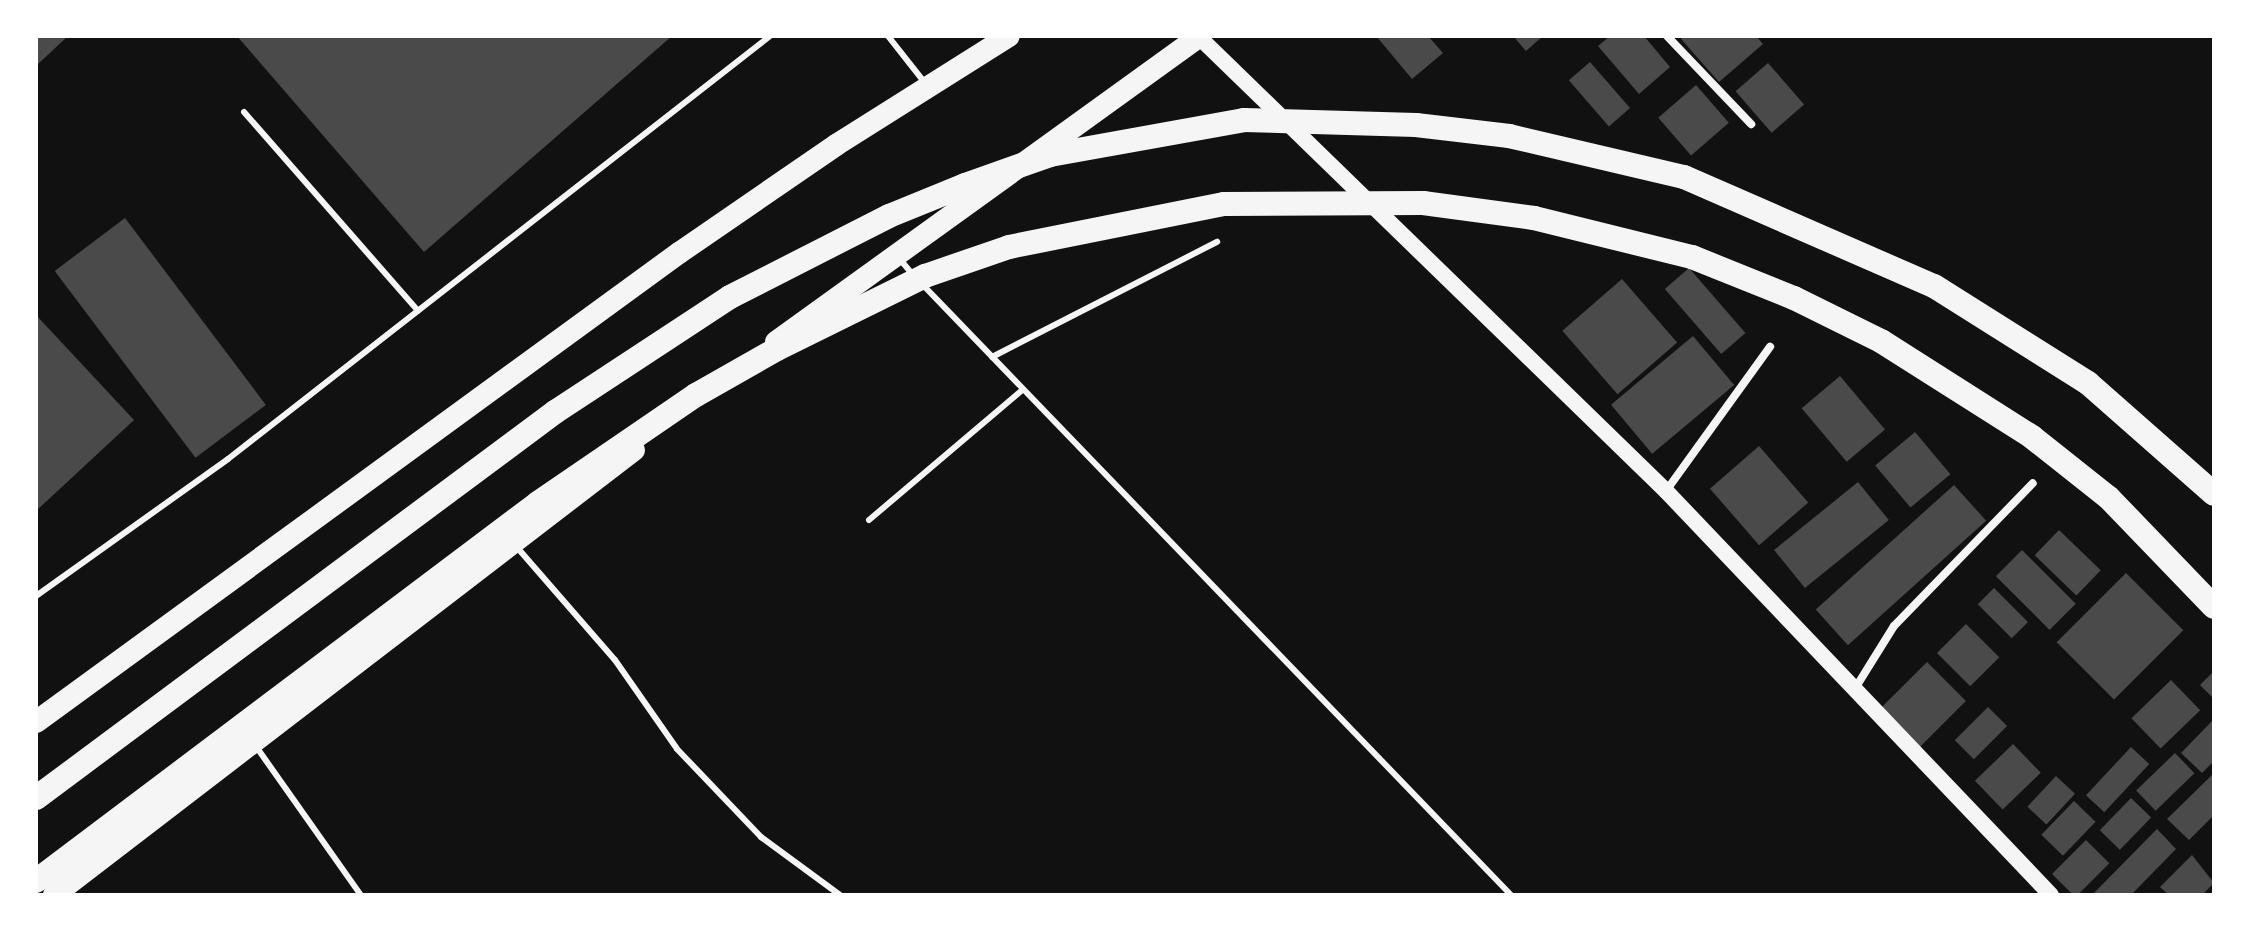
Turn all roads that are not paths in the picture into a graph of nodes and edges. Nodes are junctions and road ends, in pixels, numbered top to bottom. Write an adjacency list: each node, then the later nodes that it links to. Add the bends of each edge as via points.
1 (770, 36): 11 (lane)
2 (888, 36): 6 (lane)
3 (1009, 36): 6 (highway)
4 (1199, 36): 10 (highway); 16 (main road)
5 (1667, 36): 8 (street)
6 (927, 86): 23 (highway, via 500,381)
7 (244, 112): 11 (lane)
8 (1751, 124)
9 (1217, 242): 13 (lane)
10 (894, 252): 13 (lane); 19 (highway)
11 (418, 311): 20 (lane, via 228,459)
12 (1770, 347): 16 (street)
13 (992, 357): 14 (lane)
14 (1021, 391): 18 (lane); 30 (lane)
15 (2033, 483): 22 (street, via 1894,626)
16 (1666, 491): 22 (main road)
17 (2214, 494): 25 (highway, via 2088,383 2020,337 1862,250 1697,182 1509,136 1416,125 1244,120 1050,155 889,216 730,297 555,412)
18 (869, 520)
19 (513, 542): 24 (highway); 29 (lane, via 615,660 677,749 761,837)
20 (36, 596)
21 (2214, 607): 26 (highway, via 2109,498 2032,437 1895,349 1794,298 1680,254 1534,218 1423,203 1224,204 1009,247 925,276 777,349 684,403 550,494)
22 (1856, 687): 31 (main road)
23 (36, 722)
24 (253, 742): 27 (highway); 28 (lane)
25 (36, 798)
26 (36, 881)
27 (54, 895)
28 (361, 895)
29 (840, 895)
30 (1511, 895)
31 (2051, 895)

